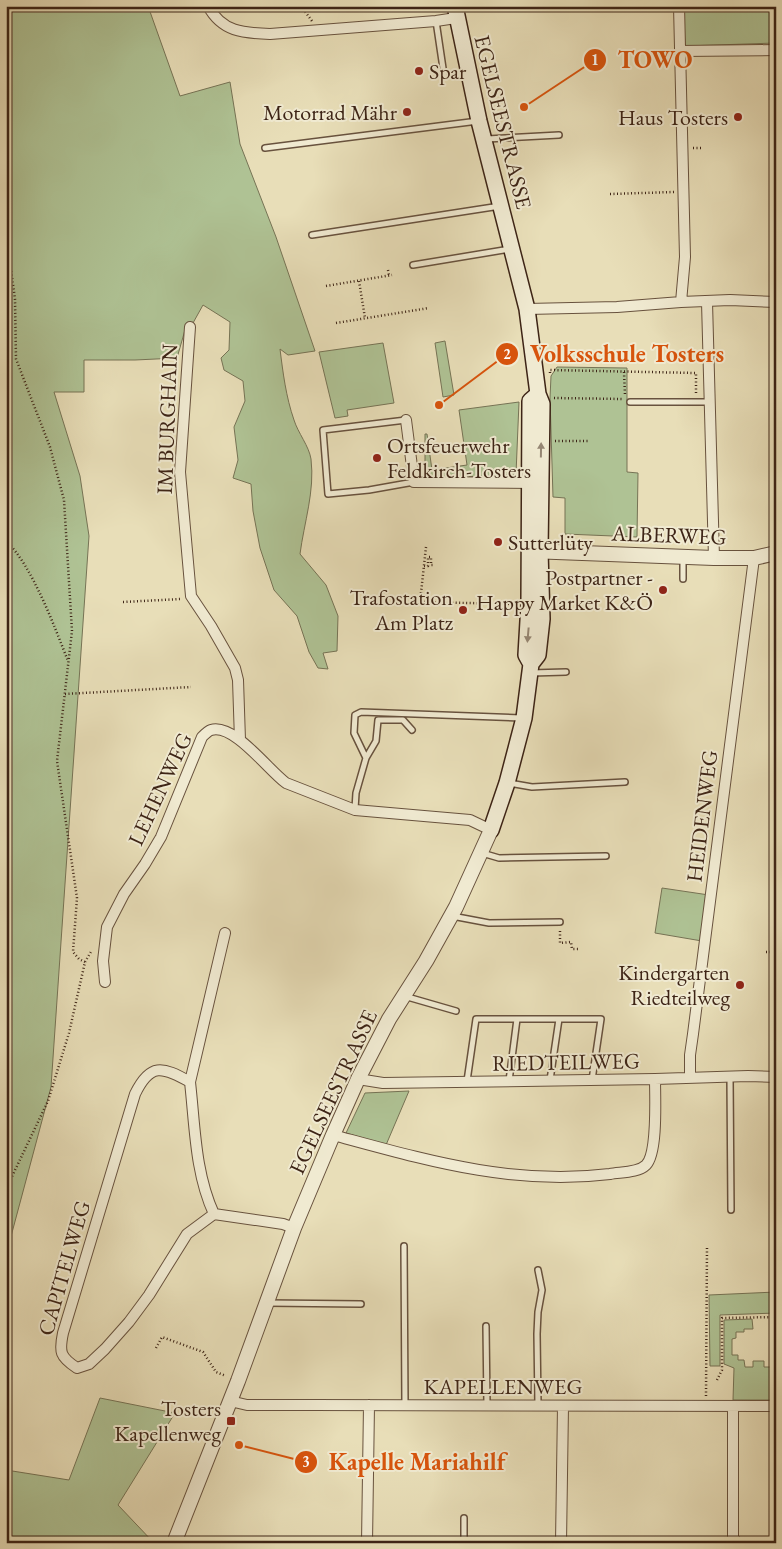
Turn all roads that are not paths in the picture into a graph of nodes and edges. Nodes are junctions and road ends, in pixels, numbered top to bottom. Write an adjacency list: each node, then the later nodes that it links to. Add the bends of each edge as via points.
1 (208, 6): 4 (street, via 215,19 228,28 249,33)
2 (679, 6): 6 (street)
3 (456, 12): 4 (street); 8 (main road, EGELSEESTRASSE)
4 (436, 21): 7 (lane)
5 (776, 50): 6 (street)
6 (680, 51): 16 (street, via 685,257)
7 (444, 76)
8 (479, 121): 10 (main road, EGELSEESTRASSE); 11 (lane)
9 (559, 136): 10 (lane)
10 (484, 139): 12 (main road, EGELSEESTRASSE)
11 (265, 148)
12 (501, 206): 13 (lane); 14 (main road, EGELSEESTRASSE)
13 (312, 235)
14 (512, 248): 15 (lane); 19 (main road, EGELSEESTRASSE)
15 (412, 265)
16 (681, 302): 17 (street); 19 (street)
17 (707, 302): 18 (street); 22 (street)
18 (776, 302)
19 (527, 309): 25 (main road, EGELSEESTRASSE, via 544,396 530,401)
20 (190, 328): 36 (street, IM BURGHAIN, via 180,472 191,596 235,668)
21 (627, 400): 22 (lane)
22 (710, 402): 29 (street)
23 (406, 420): 24 (street); 24 (lane, via 323,430 328,494)
24 (414, 482): 25 (street)
25 (535, 483): 26 (main road, EGELSEESTRASSE)
26 (535, 551): 28 (street, ALBERWEG); 32 (main road, EGELSEESTRASSE, one-way to 32, via 526,656); 32 (main road, EGELSEESTRASSE, via 542,620 538,655)
27 (776, 553): 30 (street, ALBERWEG)
28 (683, 558): 29 (street, ALBERWEG); 31 (lane)
29 (714, 558): 30 (street, ALBERWEG)
30 (754, 558): 54 (street, HEIDENWEG, via 690,1055)
31 (683, 578)
32 (531, 668): 33 (lane); 34 (main road, EGELSEESTRASSE)
33 (566, 672)
34 (524, 718): 37 (lane, via 361,712 355,715 354,733); 38 (main road, EGELSEESTRASSE)
35 (412, 730): 37 (lane, via 402,720 378,720 376,741)
36 (240, 740): 40 (street, LEHENWEG, via 286,783); 47 (street, LEHENWEG, via 226,730 211,730 202,737 161,837 107,926 103,961)
37 (366, 758): 40 (lane, via 356,793)
38 (507, 782): 39 (lane, via 532,787); 41 (main road, EGELSEESTRASSE)
39 (626, 782)
40 (356, 810): 41 (street, LEHENWEG, via 470,820)
41 (491, 830): 42 (street, EGELSEESTRASSE)
42 (481, 853): 43 (lane, via 499,858); 44 (street, EGELSEESTRASSE)
43 (606, 856)
44 (451, 916): 45 (lane, via 489,923); 48 (street, EGELSEESTRASSE)
45 (560, 922)
46 (225, 933): 60 (street)
47 (105, 982)
48 (404, 996): 49 (lane); 55 (street, EGELSEESTRASSE)
49 (456, 1011)
50 (517, 1019): 51 (lane); 59 (lane); 61 (lane, via 476,1019)
51 (559, 1019): 57 (lane); 58 (lane, via 601,1018)
52 (730, 1076): 53 (street, RIEDTEILWEG); 54 (street, RIEDTEILWEG); 63 (lane)
53 (776, 1077)
54 (690, 1078): 56 (street, RIEDTEILWEG)
55 (358, 1079): 61 (street, RIEDTEILWEG, via 382,1083); 62 (street, EGELSEESTRASSE)
56 (655, 1079): 58 (street, RIEDTEILWEG); 62 (street, via 655,1136 649,1162 636,1170 560,1177 504,1175 427,1160)
57 (550, 1080): 58 (street, RIEDTEILWEG); 59 (street, RIEDTEILWEG)
58 (592, 1080)
59 (509, 1081): 61 (street, RIEDTEILWEG)
60 (190, 1082): 64 (street, via 200,1171); 64 (street, CAPITELWEG, via 168,1070 160,1070 147,1075 135,1094 63,1333 60,1349 65,1360 77,1368 89,1364 105,1349 149,1295 187,1234)
61 (466, 1082)
62 (333, 1135): 65 (street, EGELSEESTRASSE)
63 (731, 1210)
64 (214, 1214): 65 (street)
65 (294, 1228): 68 (street, EGELSEESTRASSE)
66 (404, 1246): 73 (lane)
67 (538, 1270): 75 (lane, via 542,1290 537,1334)
68 (267, 1303): 69 (lane); 71 (street, EGELSEESTRASSE)
69 (361, 1304)
70 (486, 1326): 74 (lane)
71 (230, 1401): 72 (street, KAPELLENWEG, via 247,1405); 80 (street, EGELSEESTRASSE)
72 (368, 1405): 73 (street, KAPELLENWEG); 81 (street)
73 (405, 1405): 74 (street, KAPELLENWEG)
74 (487, 1406): 75 (street, KAPELLENWEG)
75 (538, 1406): 76 (street, KAPELLENWEG)
76 (563, 1406): 77 (street, KAPELLENWEG); 83 (street)
77 (733, 1406): 78 (street, KAPELLENWEG); 84 (street, via 733,1537)
78 (776, 1406)
79 (464, 1518): 82 (lane)
80 (174, 1543)
81 (367, 1543)
82 (464, 1543)
83 (562, 1543)
84 (737, 1543)

